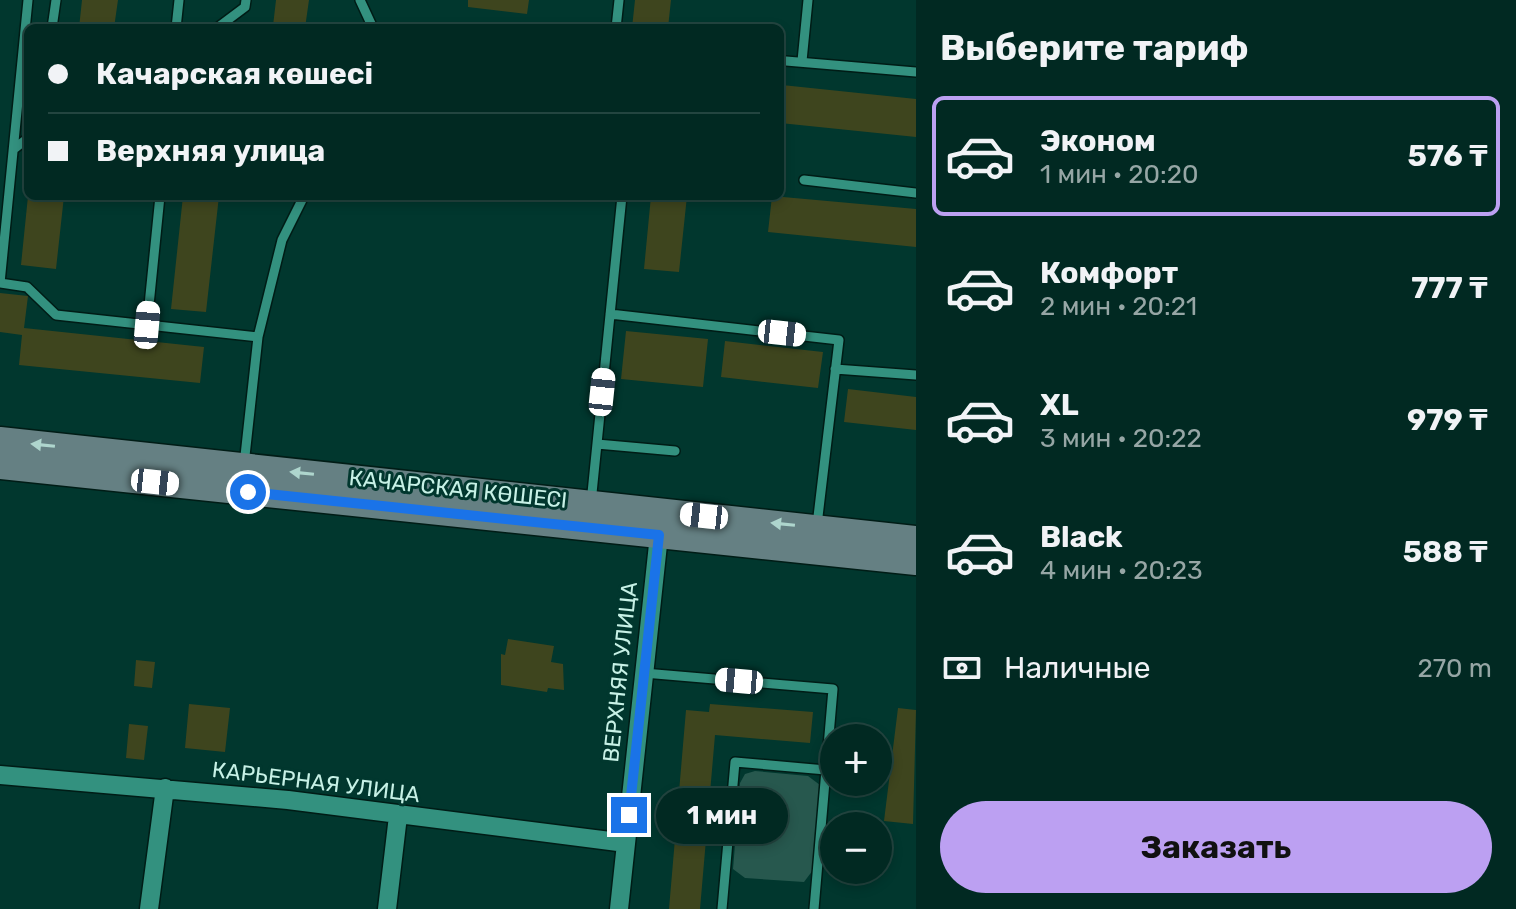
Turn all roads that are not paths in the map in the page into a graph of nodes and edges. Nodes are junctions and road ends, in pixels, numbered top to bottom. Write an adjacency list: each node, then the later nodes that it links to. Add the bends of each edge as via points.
1 (28, 0): 8 (lane)
2 (56, 0): 9 (lane)
3 (179, 0): 10 (lane)
4 (246, 0): 11 (lane, via 245,7)
5 (360, 0): 12 (lane)
6 (619, 0): 13 (lane)
7 (808, 0): 16 (lane)
8 (26, 24)
9 (53, 24)
10 (176, 24)
11 (222, 24)
12 (371, 24)
13 (616, 24)
14 (24, 43): 19 (lane)
15 (786, 61): 16 (lane)
16 (802, 61): 17 (lane)
17 (916, 72)
18 (24, 141): 19 (lane)
19 (14, 149): 26 (lane, via 0,283 27,287 56,315)
20 (804, 180): 21 (lane)
21 (916, 193)
22 (160, 200): 26 (lane)
23 (302, 200): 27 (lane, via 282,240)
24 (622, 200): 25 (lane)
25 (610, 314): 28 (lane, via 839,340); 31 (lane)
26 (147, 325): 27 (lane)
27 (258, 337): 34 (lane)
28 (835, 369): 29 (lane); 37 (lane)
29 (916, 375)
30 (0, 440): 34 (main road, КАЧАРСКАЯ КӨШЕСІ, one-way to 30)
31 (597, 444): 32 (lane); 36 (lane)
32 (675, 451)
33 (0, 466): 35 (main road, КАЧАРСКАЯ КӨШЕСІ)
34 (243, 466): 35 (main road, КАЧАРСКАЯ КӨШЕСІ, one-way to 34)
35 (466, 503): 36 (main road, КАЧАРСКАЯ КӨШЕСІ); 38 (main road, КАЧАРСКАЯ КӨШЕСІ)
36 (591, 504): 37 (main road, КАЧАРСКАЯ КӨШЕСІ, one-way to 36)
37 (817, 528): 39 (main road, КАЧАРСКАЯ КӨШЕСІ)
38 (659, 535): 39 (main road, КАЧАРСКАЯ КӨШЕСІ); 40 (street, ВЕРХНЯЯ УЛИЦА)
39 (915, 551)
40 (644, 673): 41 (lane, via 833,689); 47 (street, ВЕРХНЯЯ УЛИЦА)
41 (830, 724)
42 (820, 769): 51 (lane, via 735,762)
43 (0, 775): 44 (street, КАРЬЕРНАЯ УЛИЦА)
44 (165, 788): 46 (street, КАРЬЕРНАЯ УЛИЦА); 48 (street)
45 (824, 796): 52 (lane)
46 (398, 816): 47 (street, КАРЬЕРНАЯ УЛИЦА); 49 (street)
47 (626, 843): 50 (street, ВЕРХНЯЯ УЛИЦА)
48 (149, 909)
49 (387, 909)
50 (619, 909)
51 (722, 909)
52 (814, 909)

